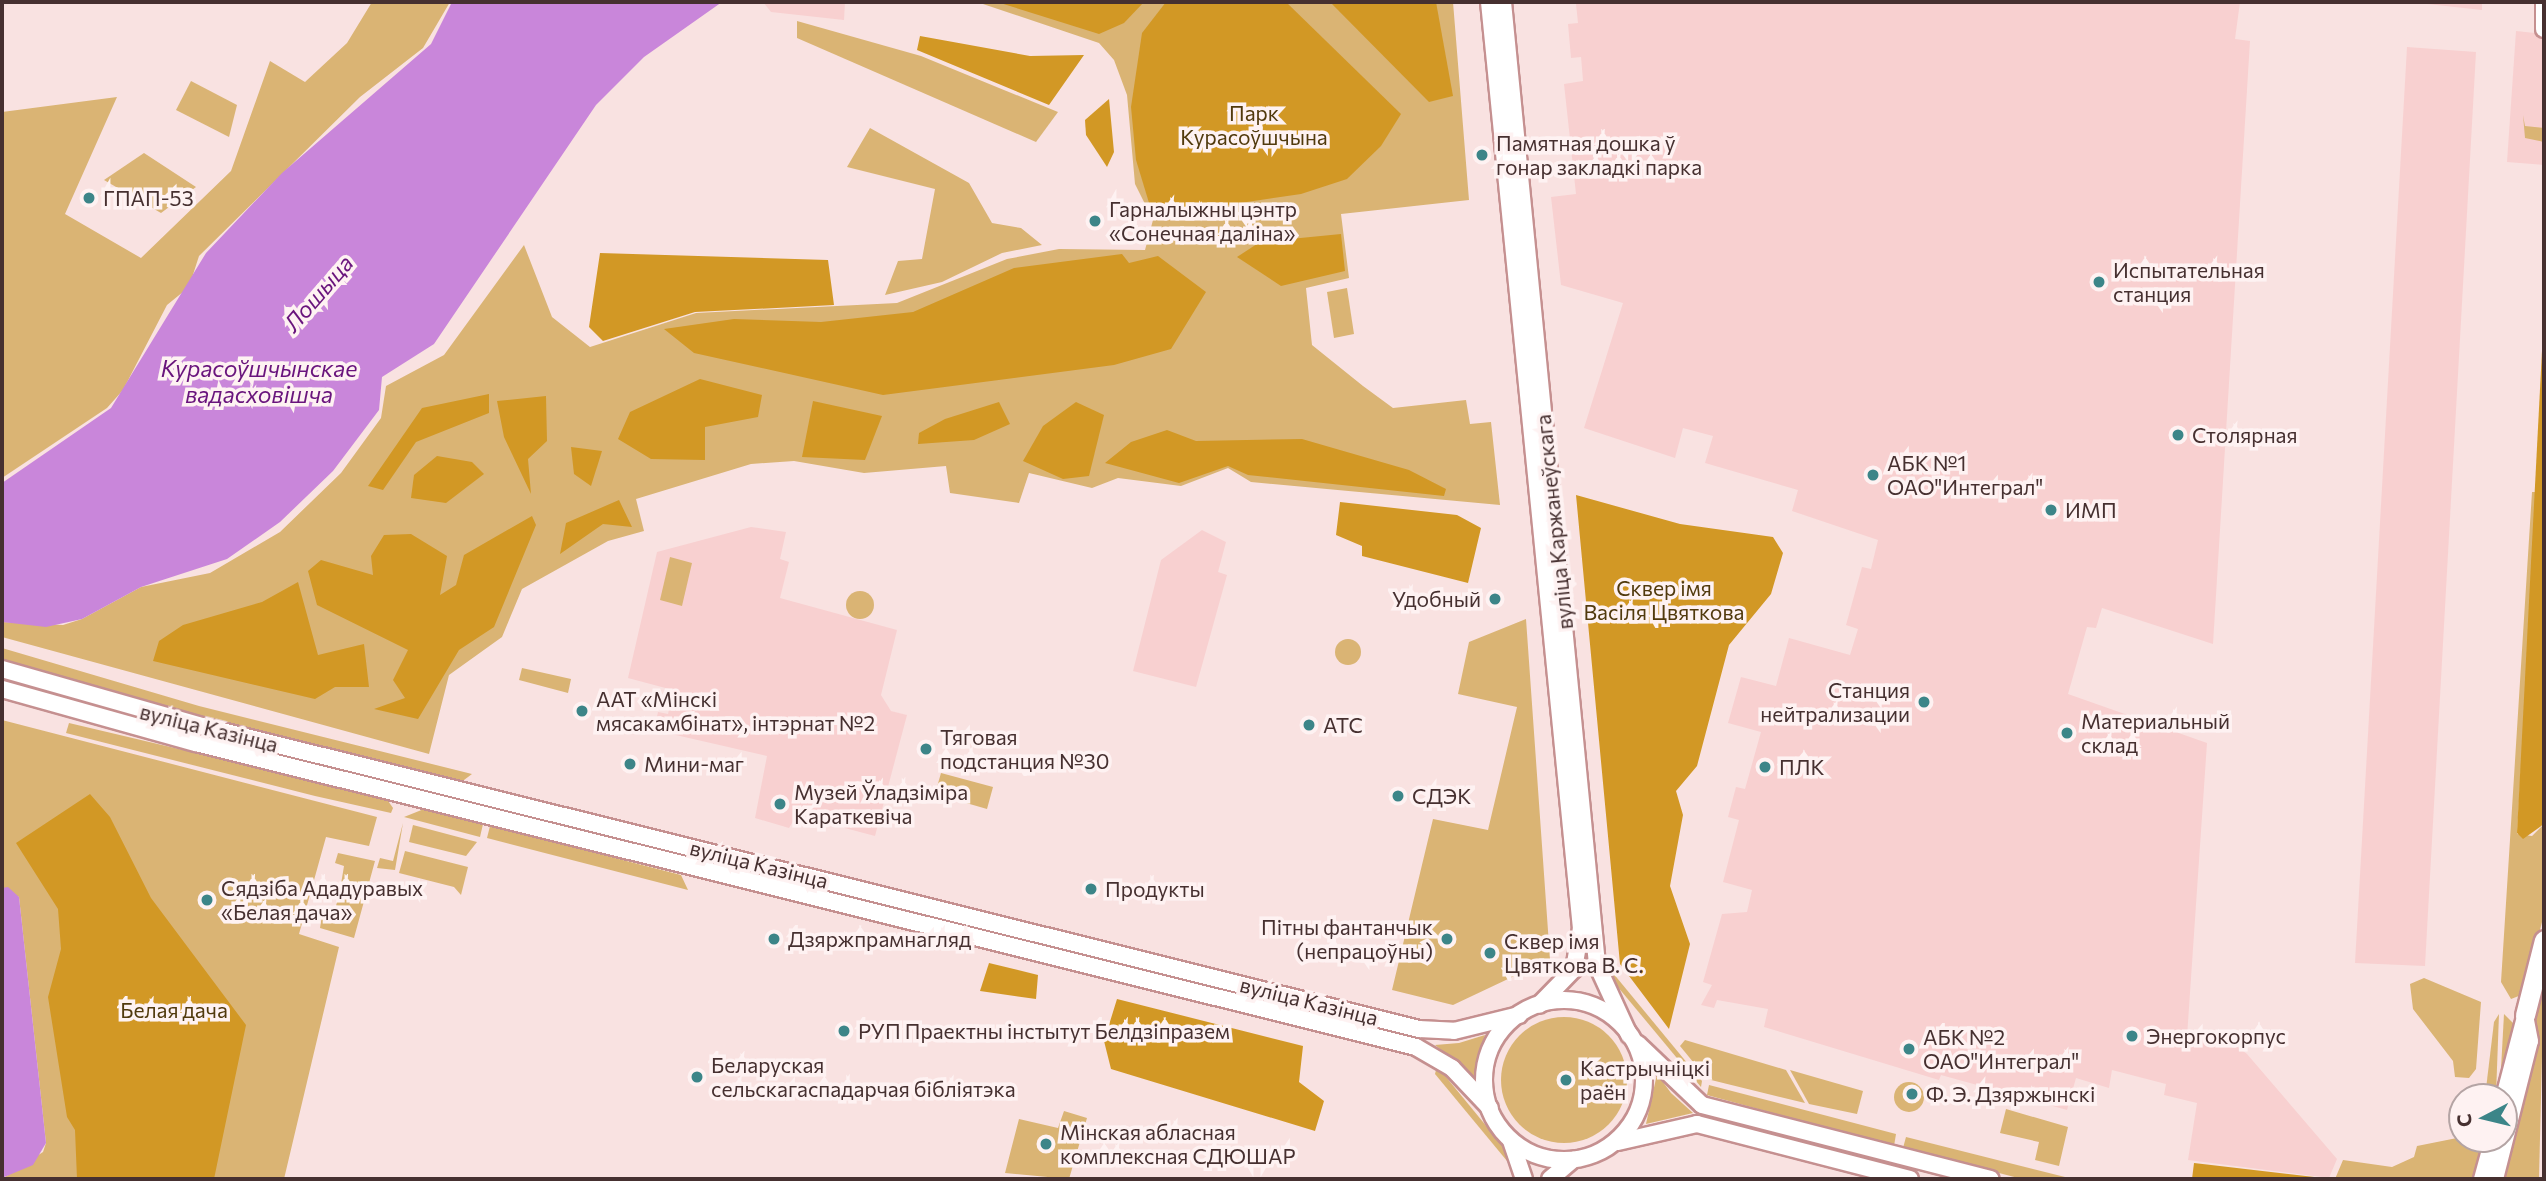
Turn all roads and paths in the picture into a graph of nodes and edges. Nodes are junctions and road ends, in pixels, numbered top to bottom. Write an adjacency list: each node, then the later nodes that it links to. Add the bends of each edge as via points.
1 (1489, 2): 14 (main road, вуліца Каржанеўскага, via 1581,929 1574,969)
2 (1503, 2): 17 (main road, вуліца Каржанеўскага, via 1597,965)
3 (2544, 2): 4 (main road)
4 (2544, 29)
5 (2, 669): 7 (main road, вуліца Казінца)
6 (2, 689): 8 (main road, вуліца Казінца)
7 (202, 726): 8 (main road); 9 (main road, вуліца Казінца)
8 (196, 743): 10 (main road, вуліца Казінца)
9 (472, 792): 10 (main road); 11 (main road, вуліца Казінца)
10 (467, 811): 12 (main road, вуліца Казінца)
11 (704, 850): 12 (main road); 15 (main road, вуліца Казінца, via 1419,1029 1454,1031)
12 (699, 868): 19 (main road, вуліца Казінца, via 1422,1049 1452,1068)
13 (2544, 940): 16 (highway)
14 (1539, 1005): 15 (main road); 17 (main road, via 1591,1006)
15 (1519, 1015): 19 (main road, via 1488,1056)
16 (2525, 1015): 18 (main road); 29 (main road, via 2530,1041)
17 (1630, 1036): 21 (main road, via 1643,1072 1642,1096 1633,1119); 27 (main road, via 1702,1105)
18 (2508, 1083)
19 (1490, 1108): 20 (main road)
20 (1508, 1137): 23 (main road, via 1534,1154); 24 (main road)
21 (1612, 1144): 23 (main road); 26 (main road, via 1697,1124)
22 (2489, 1153): 28 (main road)
23 (1573, 1160): 25 (main road)
24 (1524, 1179)
25 (1550, 1179)
26 (1910, 1179)
27 (1991, 1179)
28 (2482, 1179)
29 (2495, 1179)

